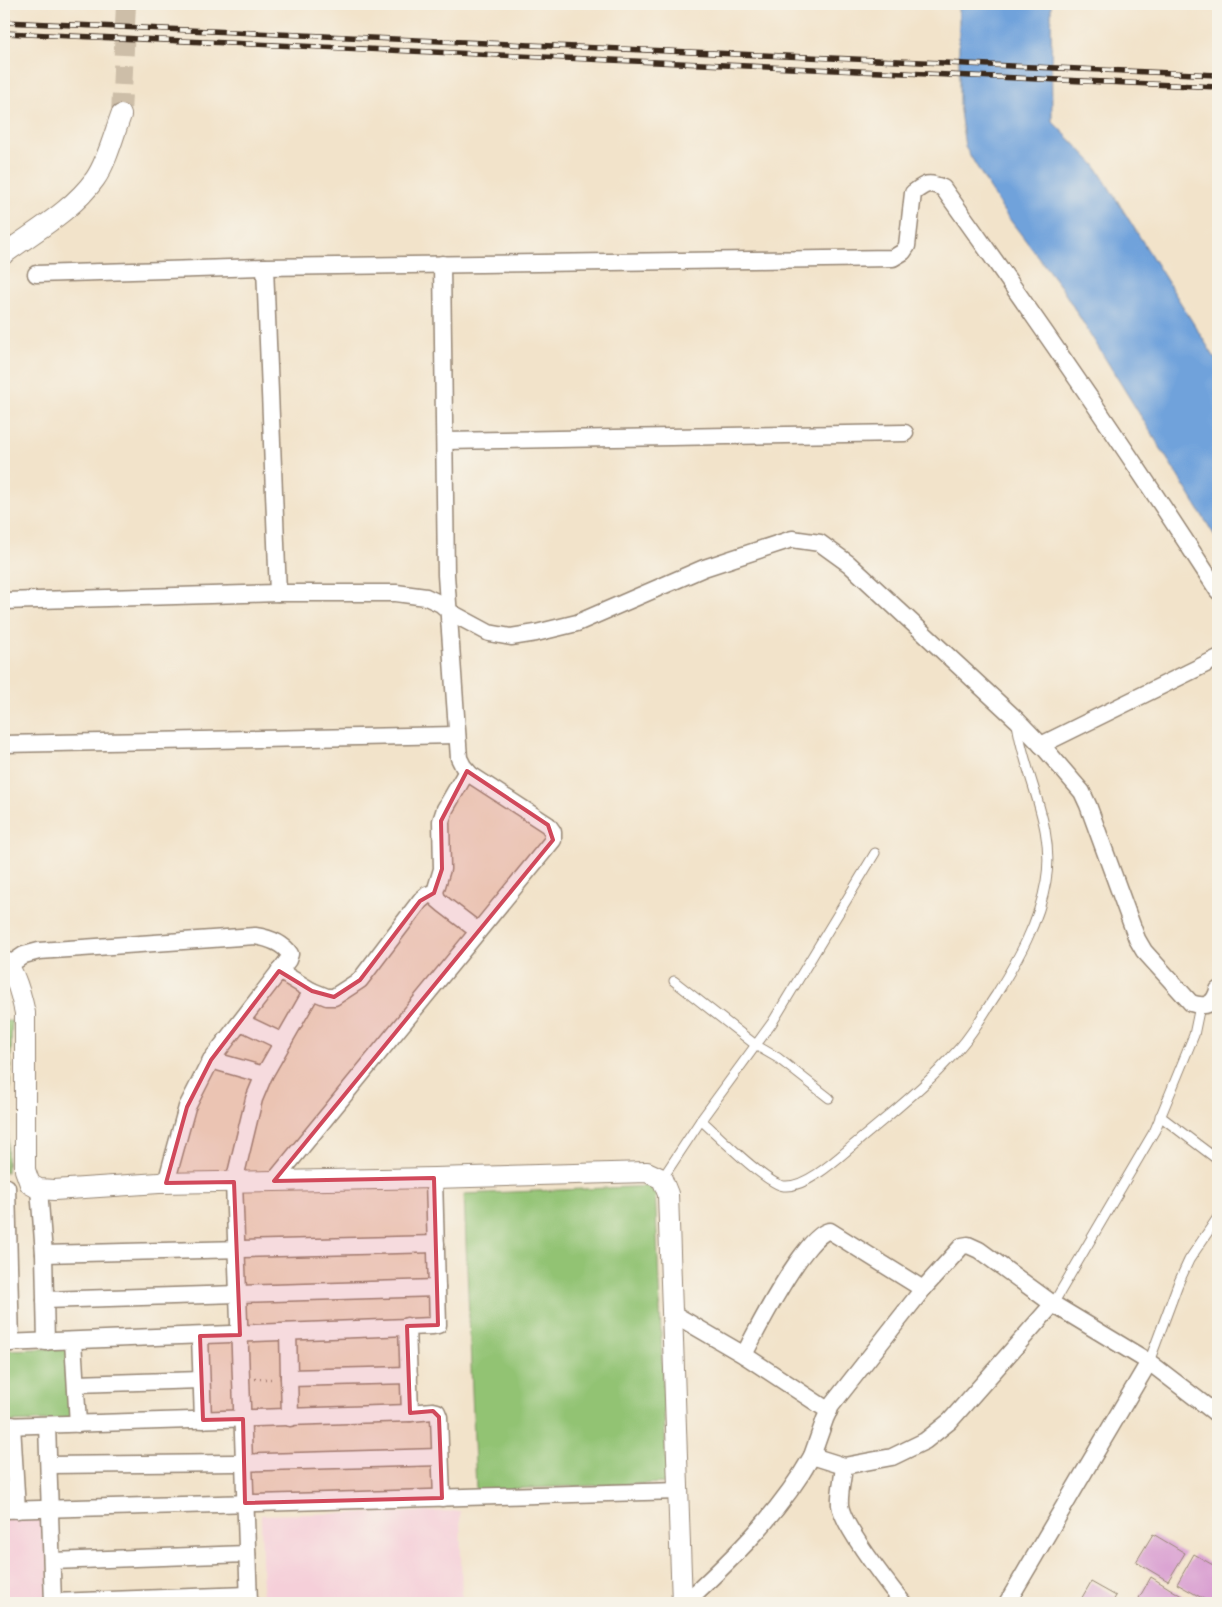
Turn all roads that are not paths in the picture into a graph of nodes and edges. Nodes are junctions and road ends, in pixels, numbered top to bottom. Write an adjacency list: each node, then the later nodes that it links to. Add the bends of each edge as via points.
1 (121, 114): 2 (street, via 96,177 78,200)
2 (4, 254)
3 (442, 264): 4 (street); 7 (street); 8 (street, via 893,258 907,246 913,192 925,184 935,184 942,188 992,257)
4 (265, 267): 5 (street); 9 (street)
5 (36, 274)
6 (905, 433): 7 (street)
7 (446, 441): 11 (street, via 446,575)
8 (1218, 591)
9 (278, 592): 10 (street); 11 (street, via 396,593 426,598)
10 (4, 600)
11 (450, 612): 13 (street, via 489,633 510,637 536,633 577,622 704,568 792,538 820,543 849,564); 14 (street)
12 (1218, 658): 16 (street)
13 (1017, 720): 16 (street); 34 (lane, via 1019,739 1043,817 1048,845 1047,880 1033,928 1010,972 968,1038 923,1086 837,1158 797,1185 782,1186 766,1178)
14 (457, 735): 15 (street); 17 (street, via 459,758)
15 (4, 744)
16 (1041, 745): 26 (street, via 1084,796 1136,939 1191,1002)
17 (467, 771): 19 (street, via 441,821 442,869); 20 (street, via 548,825 553,832 552,840)
18 (875, 853): 29 (lane)
19 (435, 892): 20 (street, via 437,899); 25 (street, via 420,901 360,980 334,997 326,998)
20 (478, 931): 38 (street)
21 (6, 963): 22 (street, via 39,951 255,936 272,939 290,954); 41 (street, via 22,996 25,1013 25,1170)
22 (279, 971): 25 (street); 27 (street)
23 (674, 981): 29 (lane)
24 (1218, 990): 26 (street, via 1211,1003)
25 (312, 991): 28 (street)
26 (1200, 1006): 33 (lane, via 1194,1035)
27 (240, 1022): 28 (street); 30 (street)
28 (283, 1042): 31 (street)
29 (757, 1046): 32 (lane); 34 (lane)
30 (211, 1060): 31 (street); 39 (street, via 187,1107)
31 (264, 1075): 40 (street, via 254,1100)
32 (830, 1098)
33 (1160, 1116): 35 (lane); 53 (lane, via 1155,1130)
34 (702, 1120): 37 (lane)
35 (1218, 1160)
36 (434, 1178): 37 (street, via 647,1172); 38 (street); 44 (street)
37 (662, 1179): 54 (street, via 668,1194)
38 (274, 1181): 40 (street)
39 (166, 1182): 40 (street); 41 (street, via 54,1190)
40 (234, 1182): 45 (street)
41 (34, 1186): 42 (street); 46 (street)
42 (5, 1187): 47 (street)
43 (1218, 1217): 63 (lane, via 1189,1260)
44 (436, 1244): 45 (street); 48 (street)
45 (237, 1250): 46 (street); 50 (street)
46 (44, 1254): 51 (street)
47 (6, 1260): 52 (street)
48 (437, 1288): 50 (street); 55 (street, via 438,1325)
49 (923, 1289): 53 (street, via 962,1246 968,1245); 62 (street, via 830,1231 824,1231 780,1287); 68 (street)
50 (238, 1294): 51 (street); 57 (street)
51 (45, 1300): 60 (street)
52 (7, 1304): 61 (street)
53 (1053, 1304): 63 (street); 81 (street, via 950,1421 925,1441 892,1457)
54 (672, 1313): 62 (street); 83 (street)
55 (407, 1326): 56 (street); 64 (street)
56 (288, 1332): 57 (street); 65 (street)
57 (240, 1334): 58 (street); 72 (street)
58 (200, 1336): 59 (street); 66 (street)
59 (73, 1341): 60 (street); 67 (street)
60 (46, 1342): 61 (street)
61 (7, 1343)
62 (744, 1355): 68 (street)
63 (1149, 1362): 70 (street); 94 (street)
64 (409, 1375): 65 (street); 69 (street)
65 (289, 1378): 71 (street)
66 (201, 1380): 67 (street); 73 (street)
67 (76, 1384): 74 (street)
68 (829, 1411): 77 (street)
69 (410, 1413): 71 (street); 78 (street, via 437,1412)
70 (1218, 1415)
71 (290, 1418): 72 (street)
72 (243, 1419): 73 (street); 79 (street)
73 (203, 1420): 74 (street)
74 (78, 1424): 75 (street)
75 (47, 1425): 76 (street); 80 (street)
76 (8, 1426): 82 (street)
77 (812, 1456): 81 (street); 92 (street, via 797,1483 744,1546)
78 (440, 1457): 79 (street); 84 (street)
79 (244, 1463): 80 (street); 85 (street)
80 (49, 1465): 86 (street)
81 (844, 1466): 93 (street, via 842,1513 856,1538)
82 (9, 1471): 87 (street)
83 (679, 1491): 84 (street); 92 (street)
84 (442, 1498): 85 (street)
85 (245, 1503): 86 (street); 88 (street)
86 (50, 1509): 87 (street); 89 (street)
87 (10, 1510)
88 (247, 1554): 89 (street); 90 (street)
89 (52, 1561): 91 (street)
90 (248, 1599): 91 (street)
91 (53, 1603)
92 (684, 1603)
93 (904, 1603)
94 (1008, 1603)

